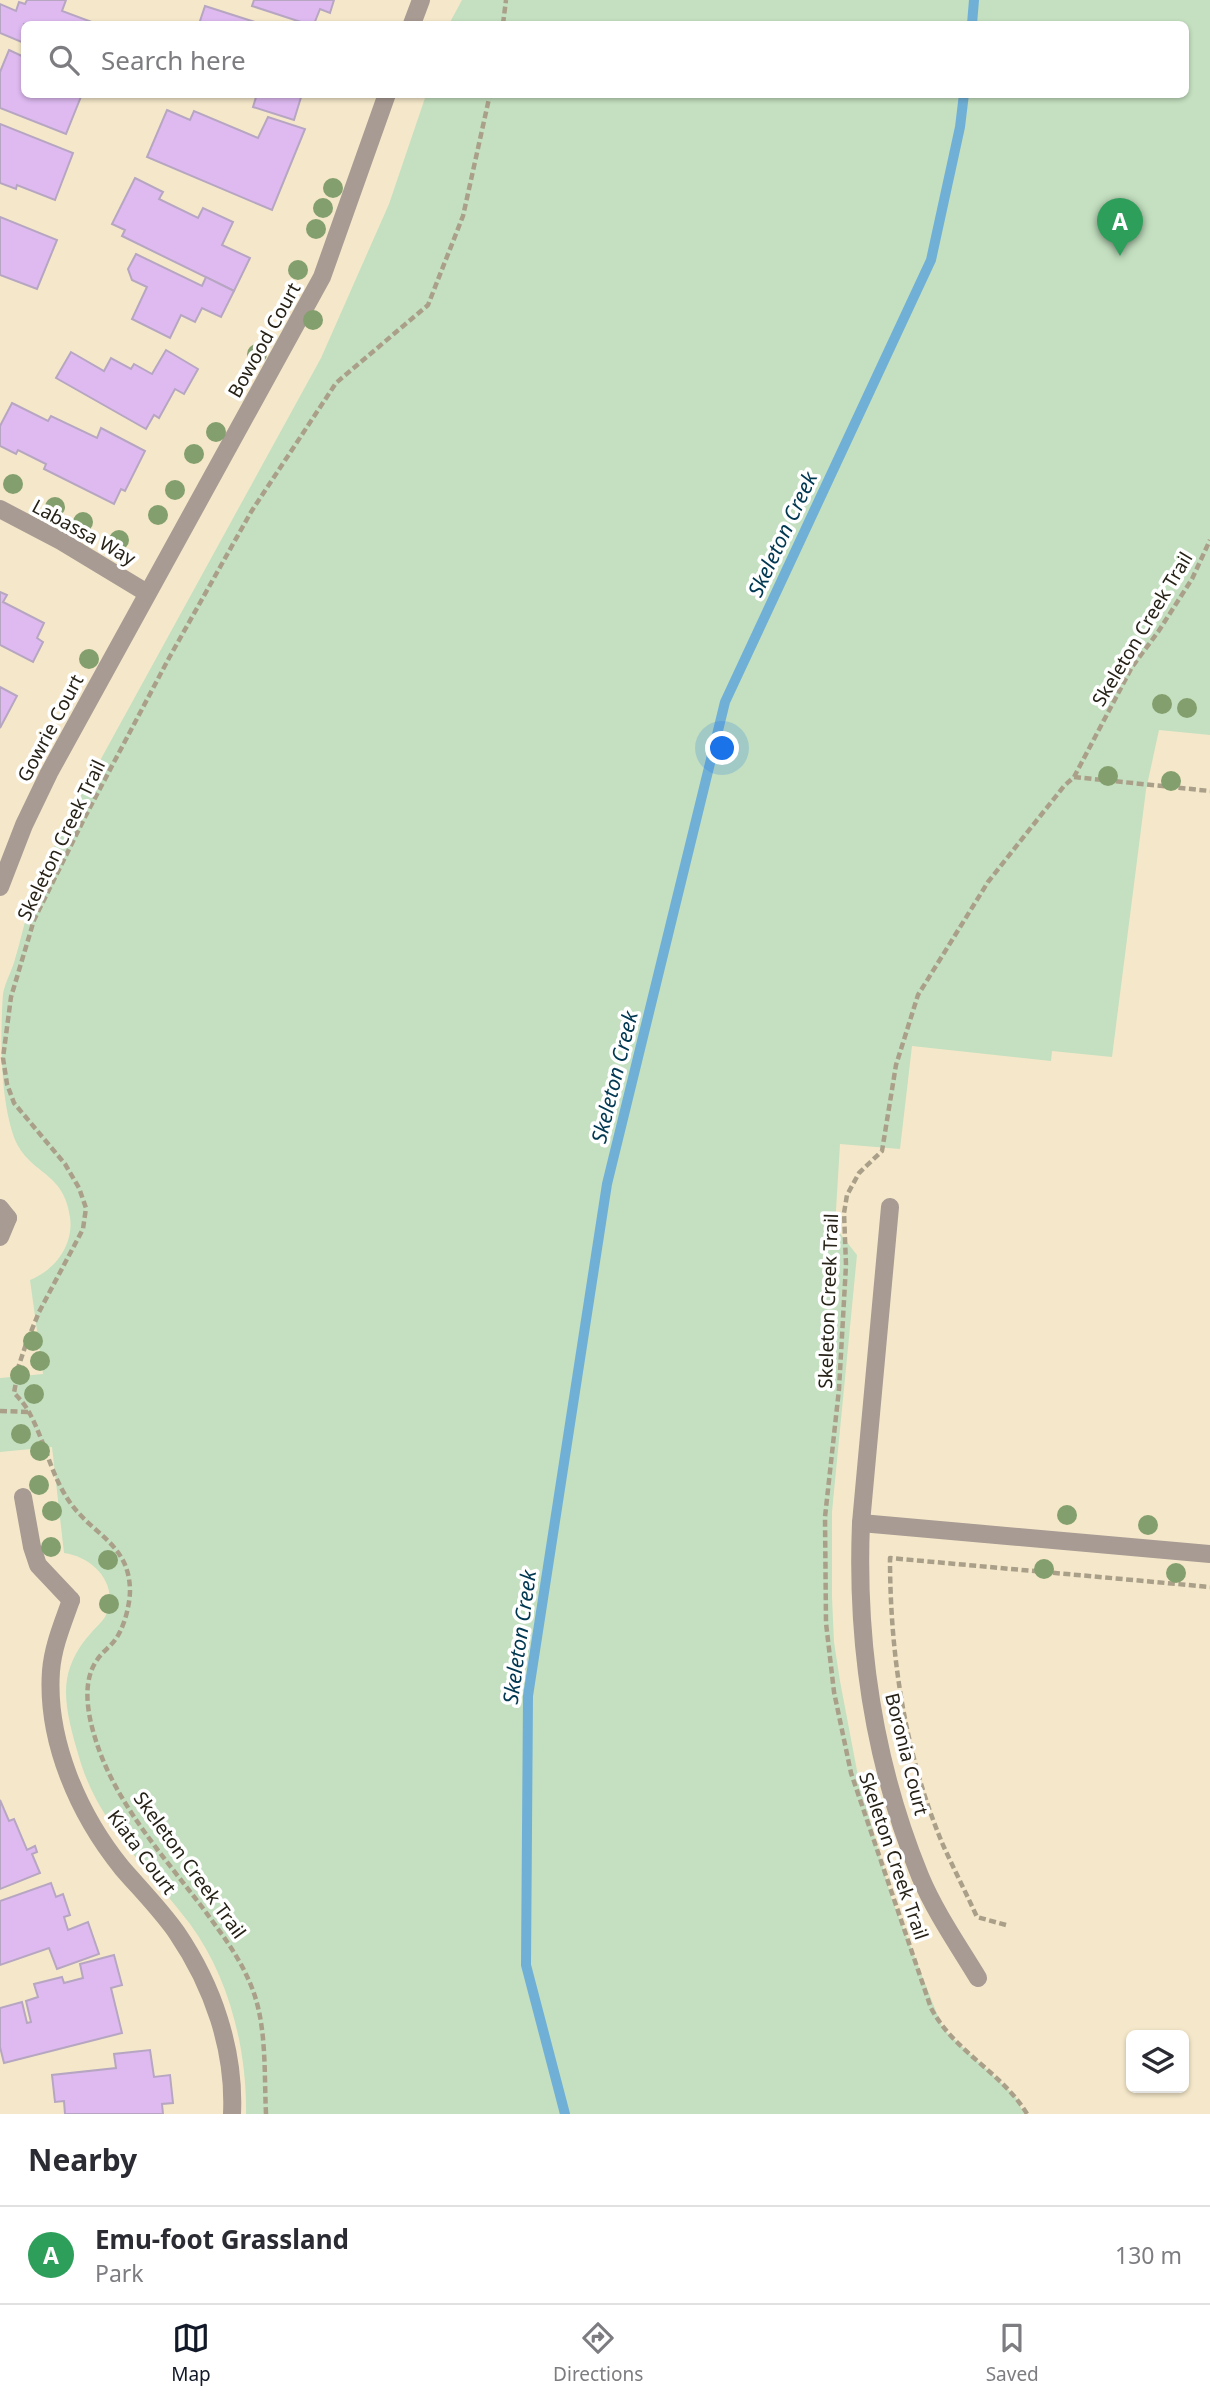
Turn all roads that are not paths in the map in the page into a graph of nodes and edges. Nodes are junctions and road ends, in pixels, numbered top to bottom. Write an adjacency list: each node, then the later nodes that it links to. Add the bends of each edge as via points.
1 (421, 0): 2 (street)
2 (413, 21)
3 (386, 98): 5 (street, Bowood Court, via 322,276)
4 (0, 509): 5 (street, Labassa Way)
5 (147, 593): 6 (street, Gowrie Court, via 49,773)
6 (0, 887)
7 (890, 1207): 11 (street, Boronia Court)
8 (4, 1213): 9 (street)
9 (0, 1237)
10 (23, 1497): 14 (street, Kiata Court, via 38,1565 71,1600 51,1670 52,1716 60,1747 75,1790 100,1836 176,1932 205,1979 226,2045)
11 (860, 1523): 12 (street); 13 (street, Boronia Court, via 864,1663 875,1730 921,1878)
12 (1210, 1554)
13 (978, 1978)
14 (232, 2114)

